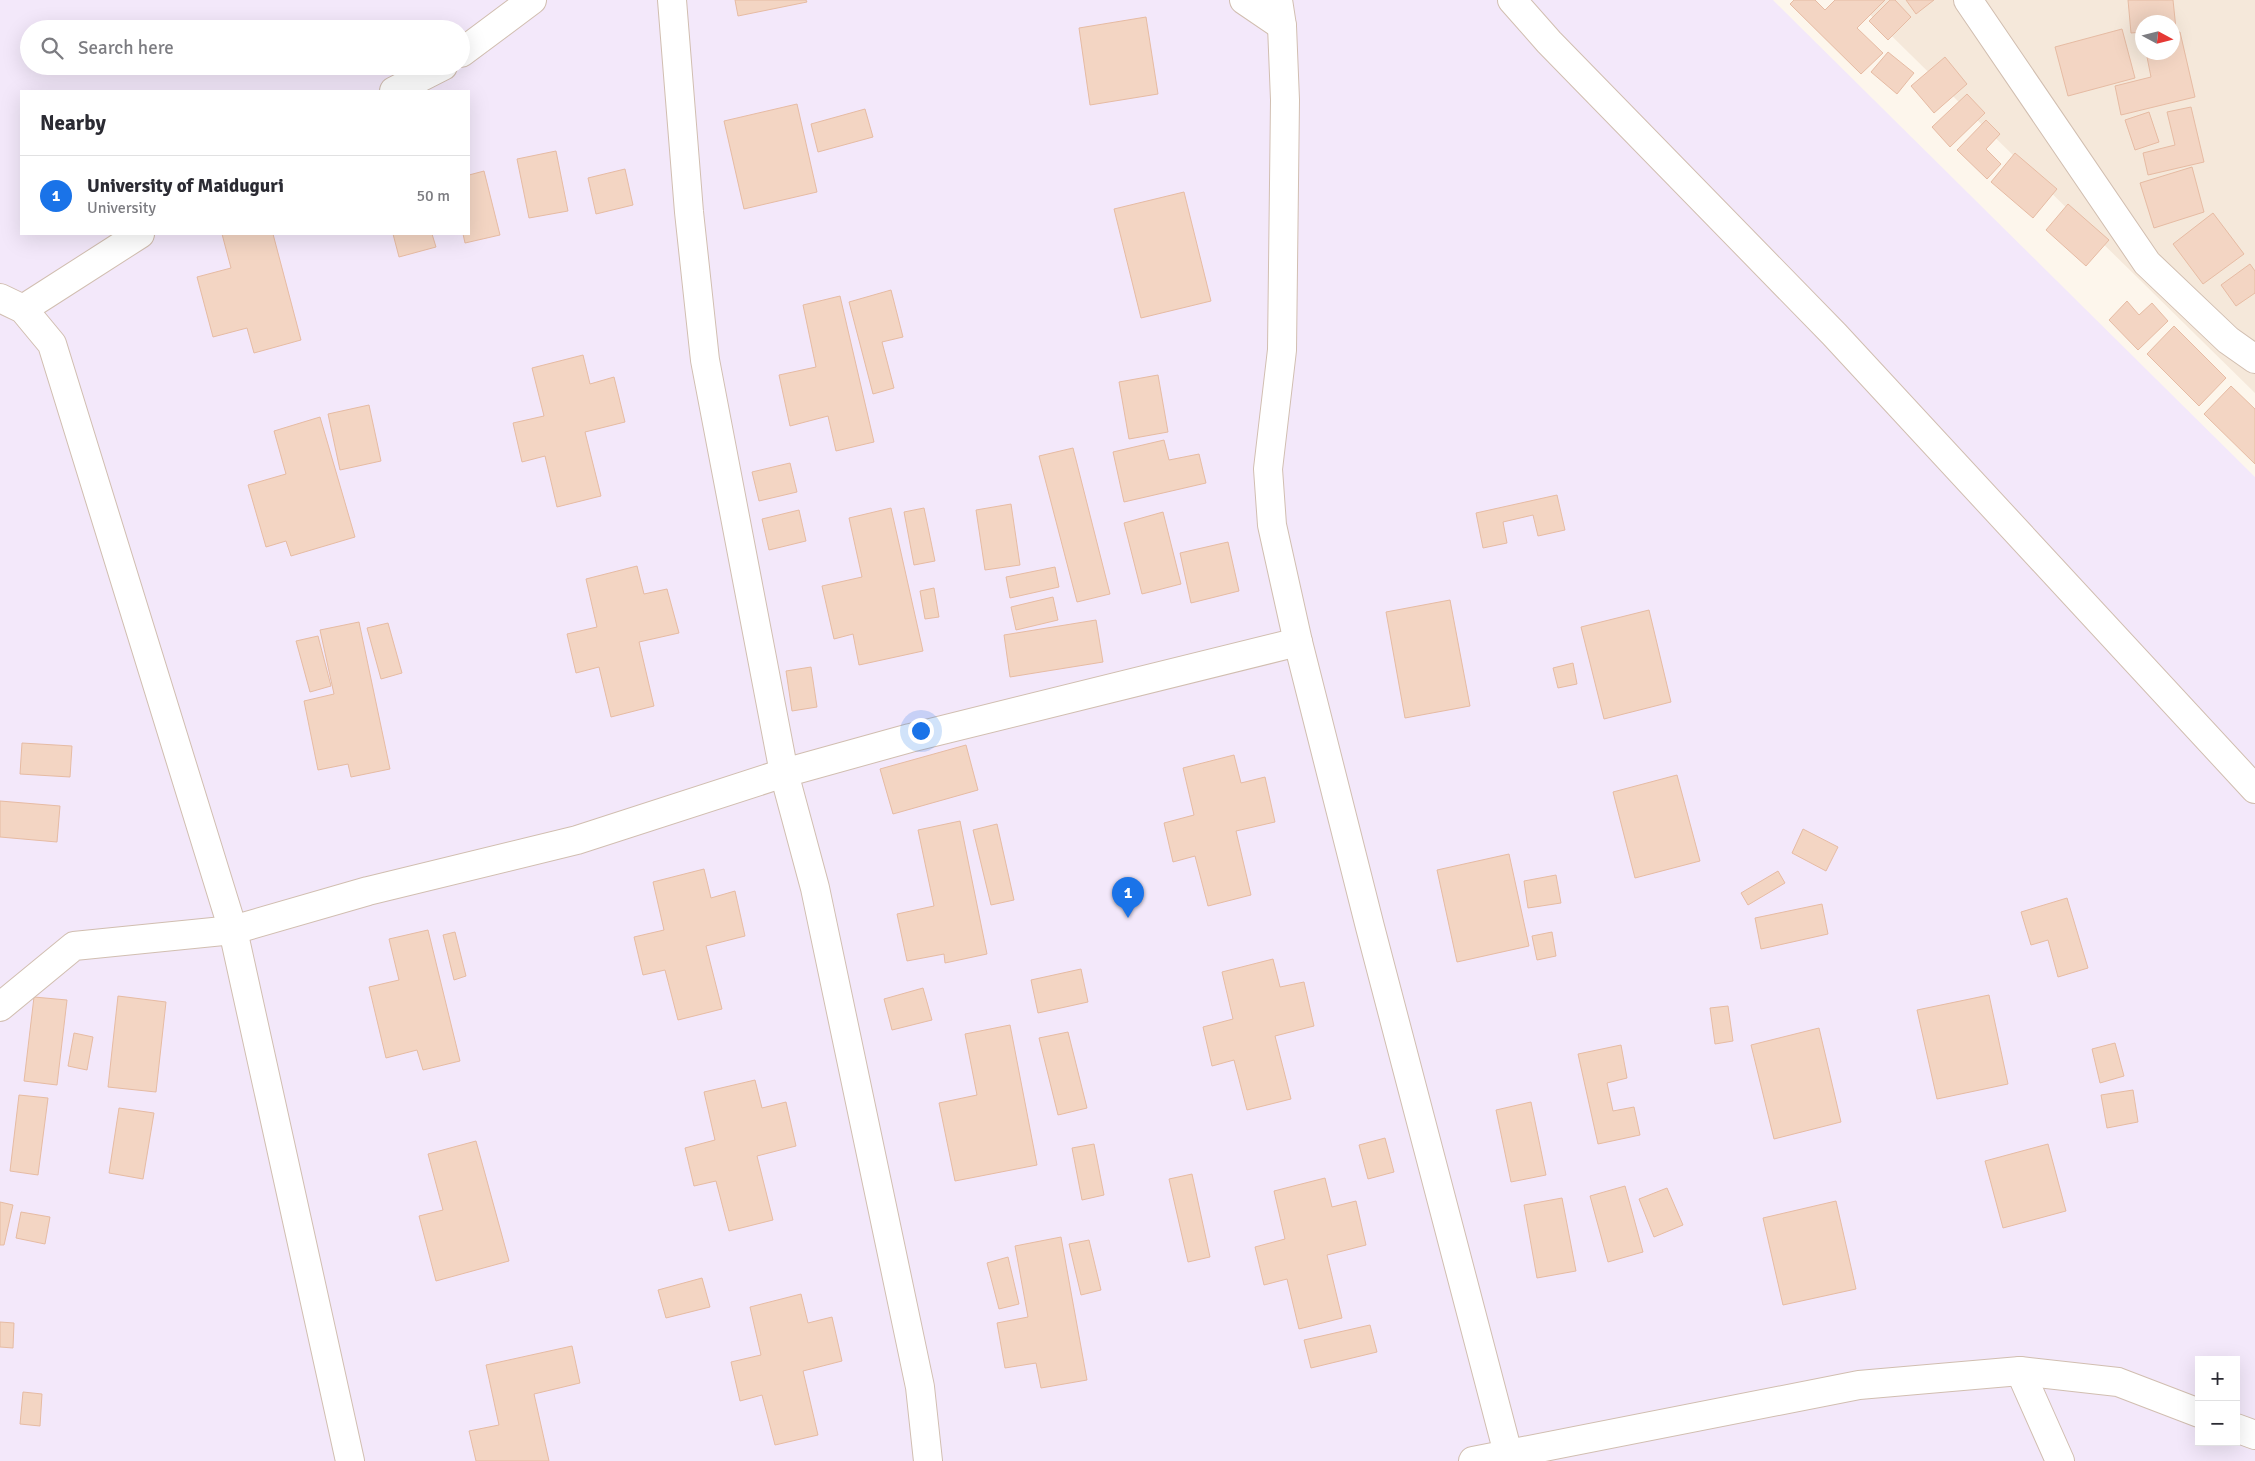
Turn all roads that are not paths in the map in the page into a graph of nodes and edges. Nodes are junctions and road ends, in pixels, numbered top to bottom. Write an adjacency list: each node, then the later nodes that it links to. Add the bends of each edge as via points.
1 (532, 0): 7 (street)
2 (672, 0): 14 (street, via 705,360)
3 (1244, 0): 6 (street)
4 (1512, 0): 15 (street, via 1549,42 1834,334)
5 (1968, 0): 12 (street, via 2147,263 2228,340)
6 (1280, 13): 13 (street, via 1286,100 1282,350 1268,469 1272,524)
7 (470, 46)
8 (425, 75): 9 (street)
9 (396, 90)
10 (138, 235): 11 (street)
11 (11, 303): 16 (street, via 52,344)
12 (2255, 359)
13 (1298, 642): 14 (street, via 910,738); 22 (street)
14 (784, 774): 16 (street, via 577,840 368,891); 24 (street, via 815,888 875,1168 920,1387)
15 (2255, 789)
16 (233, 930): 17 (street, via 74,946); 23 (street)
17 (0, 1007)
18 (2020, 1371): 19 (street, via 2118,1382); 22 (street, via 1859,1385); 26 (street)
19 (2195, 1411)
20 (2240, 1429): 21 (street)
21 (2255, 1435)
22 (1510, 1457): 25 (street)
23 (350, 1461)
24 (928, 1461)
25 (1473, 1461)
26 (2060, 1461)

